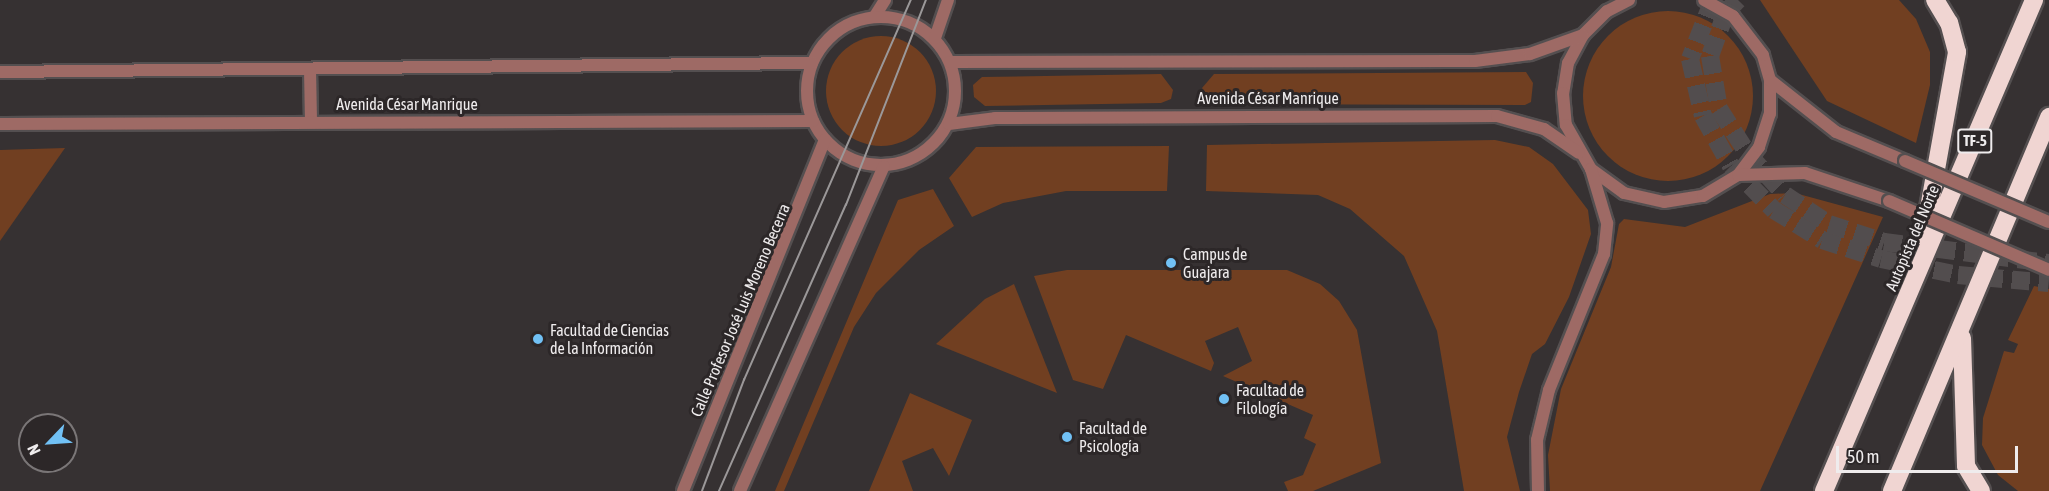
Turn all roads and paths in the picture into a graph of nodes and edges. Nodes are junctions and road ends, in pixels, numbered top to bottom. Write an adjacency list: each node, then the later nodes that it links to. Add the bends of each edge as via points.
1 (885, 0): 7 (street)
2 (948, 0): 9 (street)
3 (1629, 0): 8 (street, via 1607,11)
4 (1704, 0): 14 (street, via 1733,16 1750,34)
5 (1935, 0): 27 (highway, via 1949,23 1957,52)
6 (2034, 0): 27 (highway, Autopista del Norte / TF-5)
7 (875, 16): 9 (street, via 902,19); 11 (street, via 837,31)
8 (1583, 35): 10 (street, Avenida César Manrique, via 1530,54 1475,61); 21 (street, via 1568,63 1563,93 1566,125)
9 (935, 38): 10 (street)
10 (950, 62): 19 (street, via 956,93)
11 (812, 63): 12 (street); 17 (street, via 807,92)
12 (310, 69): 13 (street); 16 (street)
13 (0, 72)
14 (1770, 80): 24 (street, via 1770,114 1759,147); 25 (street, bridge, via 1836,132)
15 (2049, 117): 28 (highway)
16 (310, 121): 17 (street, Avenida César Manrique); 18 (street, Avenida César Manrique)
17 (813, 121): 20 (street)
18 (0, 124)
19 (949, 124): 21 (street, Avenida César Manrique, via 995,118 1485,115 1544,129); 22 (street, via 922,154)
20 (825, 140): 22 (street, via 842,154); 29 (street, Calle Profesor José Luis Moreno Becerra)
21 (1579, 153): 23 (street)
22 (884, 166): 30 (street)
23 (1591, 169): 24 (street, via 1624,193 1664,202 1704,196); 31 (street, via 1607,223 1604,254 1549,390 1537,440)
24 (1738, 174): 26 (street, bridge, via 1805,173 1889,201)
25 (2049, 222)
26 (2049, 270)
27 (1915, 282): 32 (highway, Autopista del Norte / TF-5)
28 (1963, 326): 33 (highway); 34 (highway, via 1966,466)
29 (682, 491)
30 (740, 491)
31 (1538, 491)
32 (1824, 491)
33 (1892, 491)
34 (1981, 491)

